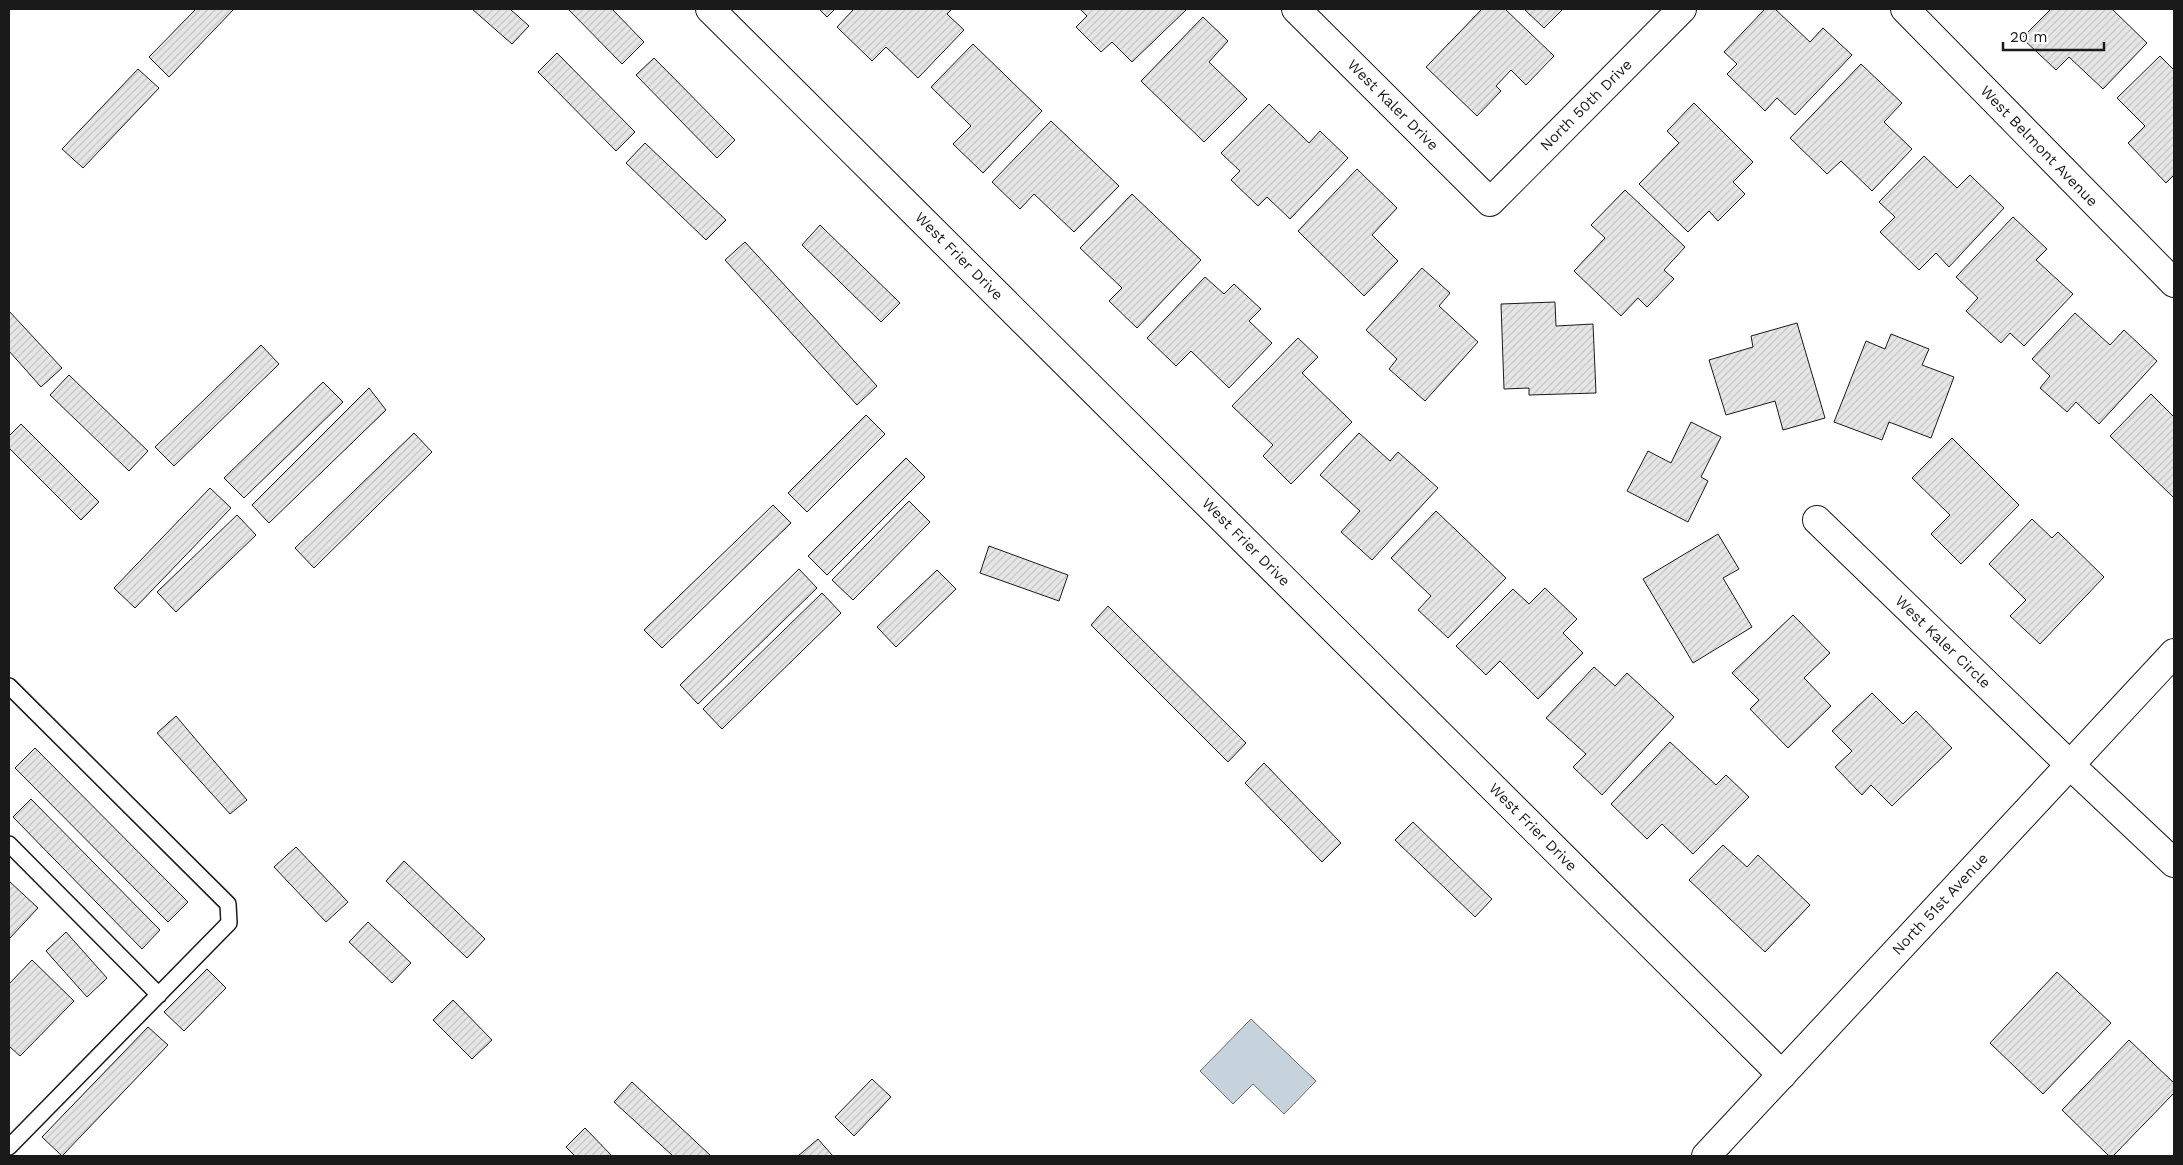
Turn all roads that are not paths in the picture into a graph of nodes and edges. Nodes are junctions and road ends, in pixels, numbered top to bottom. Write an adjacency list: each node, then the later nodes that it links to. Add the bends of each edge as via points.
1 (710, 9): 14 (street, West Frier Drive)
2 (1296, 9): 5 (street, West Kaler Drive)
3 (1682, 9): 5 (street, North 50th Drive)
4 (1905, 9): 6 (street, West Belmont Avenue)
5 (1490, 202)
6 (2174, 283)
7 (1817, 520): 10 (street, West Kaler Circle)
8 (2174, 653): 10 (street, North 51st Avenue)
9 (9, 686): 13 (lane, via 228,904 229,923)
10 (2069, 764): 12 (street, West Kaler Circle); 14 (street, North 51st Avenue)
11 (9, 844): 13 (lane)
12 (2174, 863)
13 (159, 996): 15 (lane)
14 (1782, 1075): 16 (street, North 51st Avenue)
15 (9, 1147)
16 (1706, 1156)

